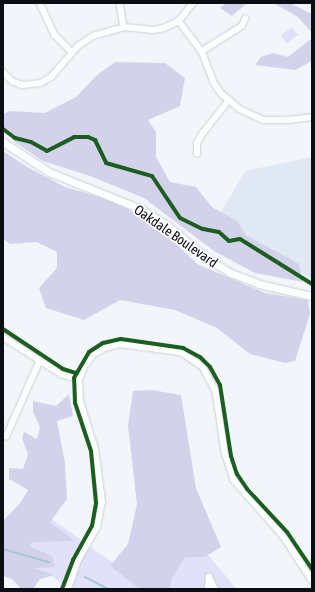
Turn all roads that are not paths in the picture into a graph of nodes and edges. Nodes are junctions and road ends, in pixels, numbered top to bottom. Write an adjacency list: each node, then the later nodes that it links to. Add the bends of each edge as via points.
1 (40, 3): 8 (street, via 56,35)
2 (120, 3): 6 (street)
3 (192, 3): 5 (street)
4 (246, 19): 7 (street, via 242,26)
5 (179, 21): 6 (street, via 153,30); 7 (street)
6 (124, 27): 8 (street, via 93,36)
7 (202, 51): 10 (street, via 214,83)
8 (72, 52): 9 (street, via 51,77 35,85 17,83)
9 (3, 72)
10 (229, 100): 11 (street, via 251,116 264,120); 13 (street, via 197,143)
11 (312, 117)
12 (3, 142): 14 (main road, Oakdale Boulevard, via 49,172 141,209 166,225 206,258 231,273 259,284)
13 (197, 154)
14 (312, 296)
15 (3, 337): 16 (street)
16 (40, 360): 17 (street, via 61,374); 18 (street)
17 (79, 380): 19 (street, via 93,355 120,344 174,351 198,362 214,384 224,452 234,480 284,538); 20 (street, via 80,401 95,449 102,502 96,527 78,560)
18 (6, 437)
19 (312, 580)
20 (68, 589)
21 (208, 589): 22 (street, via 210,577)
22 (215, 589)

